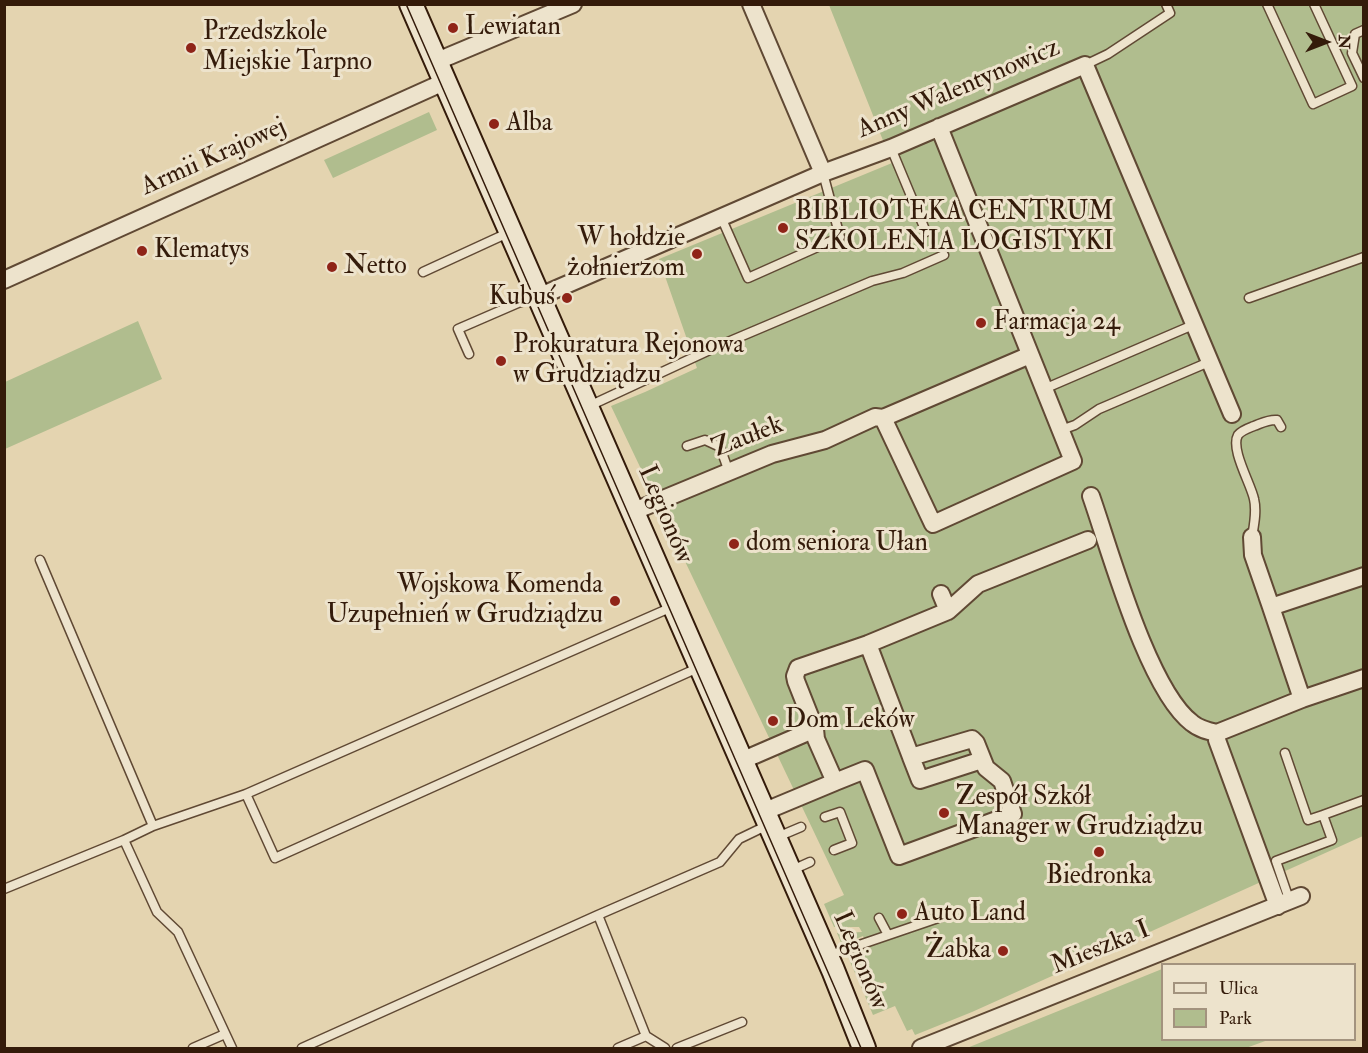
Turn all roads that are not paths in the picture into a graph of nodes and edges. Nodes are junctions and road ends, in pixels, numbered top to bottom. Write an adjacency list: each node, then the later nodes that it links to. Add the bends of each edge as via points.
1 (411, 4): 9 (street, Legionów)
2 (573, 4): 9 (street, Armii Krajowej)
3 (751, 4): 13 (street)
4 (1166, 4): 8 (lane, via 1170,13 1108,54)
5 (1267, 4): 6 (lane, via 1314,104 1352,86)
6 (1314, 4)
7 (1364, 30): 10 (lane, via 1355,34 1352,52)
8 (1084, 65): 11 (street, Anny Walentynowicz); 23 (street, Anny Walentynowicz)
9 (440, 72): 15 (street, Legionów); 20 (street, Armii Krajowej)
10 (1364, 78)
11 (939, 127): 12 (street, Anny Walentynowicz); 25 (street)
12 (891, 148): 13 (street, Anny Walentynowicz); 16 (lane)
13 (823, 172): 14 (street, Anny Walentynowicz); 14 (lane, via 840,237 748,278)
14 (721, 217): 21 (street, Anny Walentynowicz)
15 (510, 232): 19 (lane); 21 (street, Legionów)
16 (926, 232)
17 (944, 255): 28 (lane, via 716,347)
18 (1364, 257): 22 (lane)
19 (423, 272)
20 (4, 280)
21 (538, 297): 24 (lane, via 458,329); 28 (street, Legionów)
22 (1249, 298)
23 (1193, 325): 26 (street, Anny Walentynowicz); 27 (lane)
24 (469, 354)
25 (1030, 355): 27 (street); 30 (street, Zaułek)
26 (1209, 362): 29 (street, Anny Walentynowicz); 32 (lane, via 1099,409)
27 (1044, 389): 32 (street)
28 (586, 407): 36 (street, Legionów)
29 (1232, 414)
30 (883, 418): 32 (street, via 933,524 1073,461); 34 (street, Zaułek, via 875,417 825,440 772,454)
31 (1281, 427): 37 (lane, via 1277,420 1270,419 1240,433 1237,439 1254,498)
32 (1061, 430)
33 (687, 446): 34 (lane, via 705,440 720,447)
34 (729, 472): 36 (street, Zaułek)
35 (1091, 496): 50 (street, via 1150,660 1168,694 1182,714 1201,729)
36 (632, 512): 42 (street, Legionów)
37 (1252, 537): 43 (street, via 1253,555)
38 (1088, 540): 44 (street, via 978,584)
39 (39, 560): 61 (lane)
40 (1364, 576): 43 (street)
41 (941, 594): 44 (street)
42 (674, 607): 46 (street, Legionów); 56 (lane)
43 (1271, 607): 48 (street)
44 (948, 610): 45 (street)
45 (868, 644): 49 (street, via 796,671 796,681); 52 (street)
46 (700, 667): 53 (street, Legionów); 56 (lane, via 275,858)
47 (1364, 678): 48 (street)
48 (1302, 699): 50 (street)
49 (815, 729): 53 (street); 55 (street)
50 (1217, 733): 68 (street)
51 (1285, 753): 58 (lane, via 1308,820)
52 (912, 757): 54 (street, via 972,739); 54 (street, via 920,780)
53 (741, 760): 60 (street, Legionów)
54 (982, 760): 55 (street, via 1002,781 1013,814 899,856 865,770)
55 (835, 782): 60 (street)
56 (246, 794): 61 (lane)
57 (1364, 800): 58 (lane)
58 (1323, 815): 68 (lane, via 1332,840 1276,861)
59 (825, 817): 64 (lane, via 840,812 852,843)
60 (769, 825): 62 (lane); 66 (street, Legionów); 69 (lane, via 739,839 720,862)
61 (153, 826): 63 (lane)
62 (801, 827)
63 (124, 840): 67 (lane); 75 (lane, via 156,912 178,932)
64 (834, 850)
65 (810, 862): 66 (lane)
66 (789, 871): 73 (street, Legionów)
67 (4, 889)
68 (1290, 901): 84 (street, Mieszka I)
69 (598, 915): 76 (lane); 79 (lane)
70 (947, 915): 72 (lane)
71 (879, 918): 72 (lane)
72 (888, 935): 73 (lane)
73 (826, 957): 83 (street, Legionów)
74 (742, 1022): 82 (lane)
75 (225, 1034): 77 (lane); 78 (lane)
76 (646, 1036): 80 (lane); 81 (lane)
77 (194, 1048)
78 (232, 1048)
79 (302, 1048)
80 (618, 1048)
81 (665, 1048)
82 (677, 1048)
83 (864, 1048)
84 (921, 1048)

